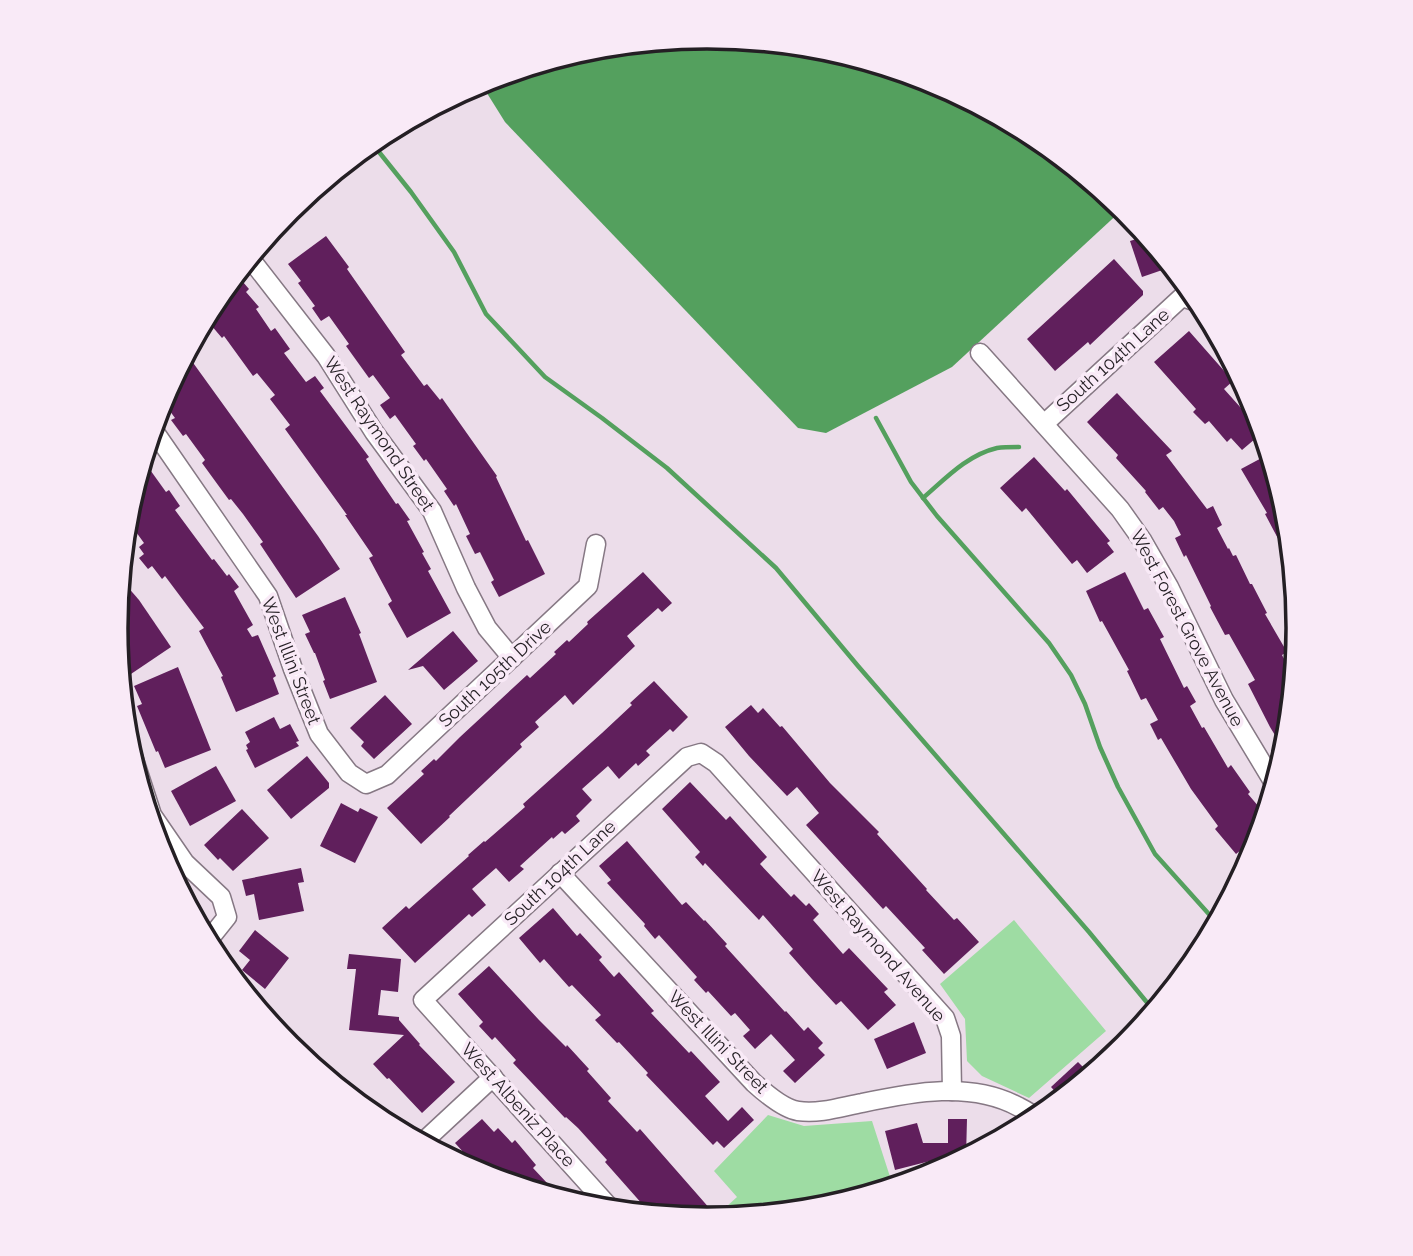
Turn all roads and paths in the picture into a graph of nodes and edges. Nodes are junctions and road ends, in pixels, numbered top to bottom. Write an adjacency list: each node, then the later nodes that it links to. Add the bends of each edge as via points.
1 (256, 265): 7 (street, West Raymond Street, via 326,356 432,512 487,628)
2 (1182, 297): 4 (street, South 104th Lane)
3 (980, 353): 4 (street, West Forest Grove Avenue)
4 (1044, 424): 9 (street, West Forest Grove Avenue, via 1143,540 1224,700)
5 (159, 439): 10 (street, West Illini Street, via 268,596 319,734 349,773)
6 (596, 544): 7 (street, South 105th Drive, via 588,586)
7 (512, 658): 10 (street, South 105th Drive, via 387,775)
8 (701, 753): 12 (street, South 104th Lane, via 687,757); 16 (street, West Raymond Avenue, via 716,763 945,1017 951,1036)
9 (1268, 771)
10 (366, 784)
11 (167, 838): 13 (street, via 185,863 221,897 227,917)
12 (560, 873): 14 (street, South 104th Lane); 16 (street, West Illini Street, via 767,1096 796,1111 820,1112 900,1095)
13 (214, 933)
14 (423, 999): 15 (street, West Albeniz Place)
15 (493, 1077): 18 (street); 19 (street, West Albeniz Place)
16 (952, 1091): 17 (street, via 985,1093)
17 (1026, 1111)
18 (430, 1136)
19 (600, 1197)

